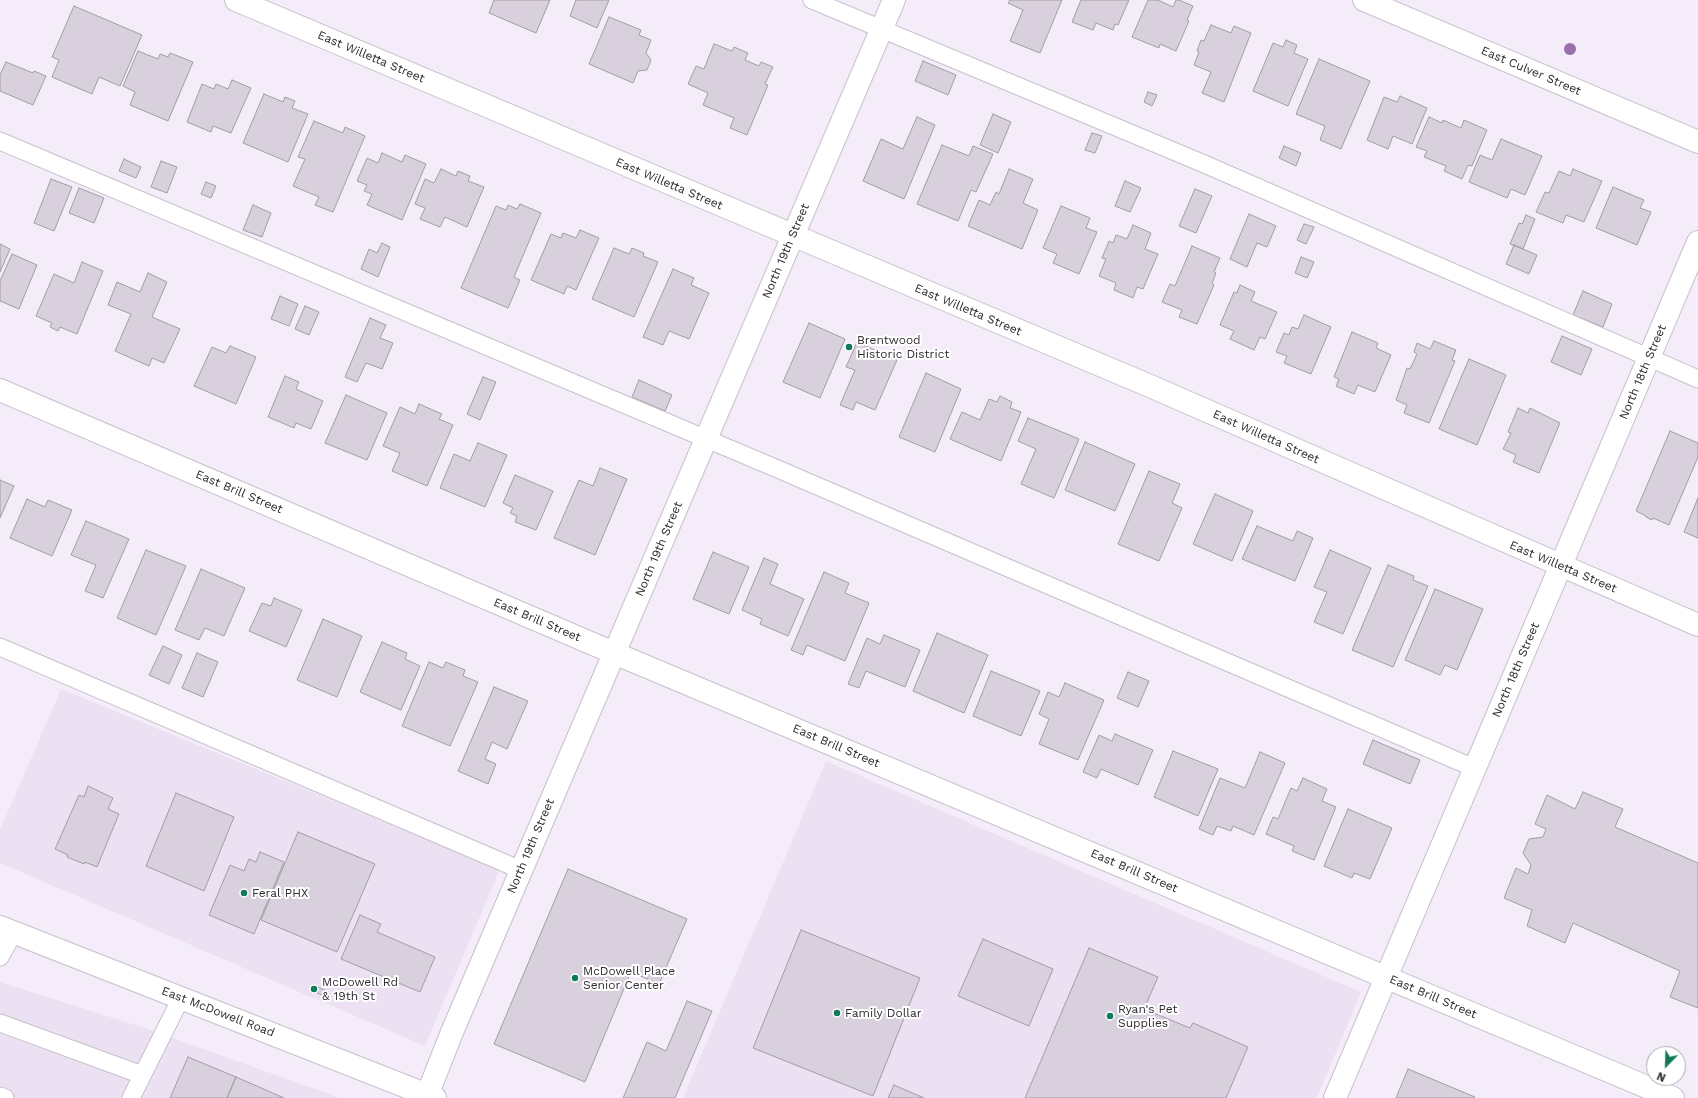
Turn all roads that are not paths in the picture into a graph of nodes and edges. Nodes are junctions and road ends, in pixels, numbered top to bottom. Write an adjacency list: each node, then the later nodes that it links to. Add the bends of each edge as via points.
1 (236, 0): 8 (street, East Willetta Street)
2 (812, 0): 5 (lane)
3 (894, 0): 5 (street, North 19th Street)
4 (1364, 0): 7 (street, East Culver Street)
5 (881, 29): 8 (street, North 19th Street); 10 (lane, via 1202,163)
6 (0, 140): 13 (lane)
7 (1698, 142)
8 (792, 236): 13 (street, North 19th Street); 14 (street, East Willetta Street, via 1150,386)
9 (1698, 242): 10 (street, North 18th Street)
10 (1649, 357): 11 (lane); 14 (street, North 18th Street)
11 (1698, 379)
12 (0, 390): 17 (street, East Brill Street)
13 (705, 439): 17 (street, North 19th Street); 18 (lane)
14 (1560, 566): 15 (street, East Willetta Street); 18 (street, North 18th Street)
15 (1698, 625)
16 (0, 648): 19 (lane)
17 (614, 653): 19 (street, North 19th Street); 22 (street, East Brill Street)
18 (1474, 768): 22 (street, North 18th Street)
19 (521, 870): 27 (street, North 19th Street, via 452,1032)
20 (7, 929): 21 (lane); 23 (street, East McDowell Road)
21 (0, 957)
22 (1385, 976): 30 (street, North 18th Street); 31 (street, East Brill Street)
23 (182, 998): 25 (lane); 27 (street, East McDowell Road)
24 (0, 1023): 25 (lane)
25 (142, 1075): 29 (lane)
26 (0, 1096): 28 (lane)
27 (429, 1097)
28 (5, 1098)
29 (131, 1098)
30 (1335, 1098)
31 (1673, 1098)

